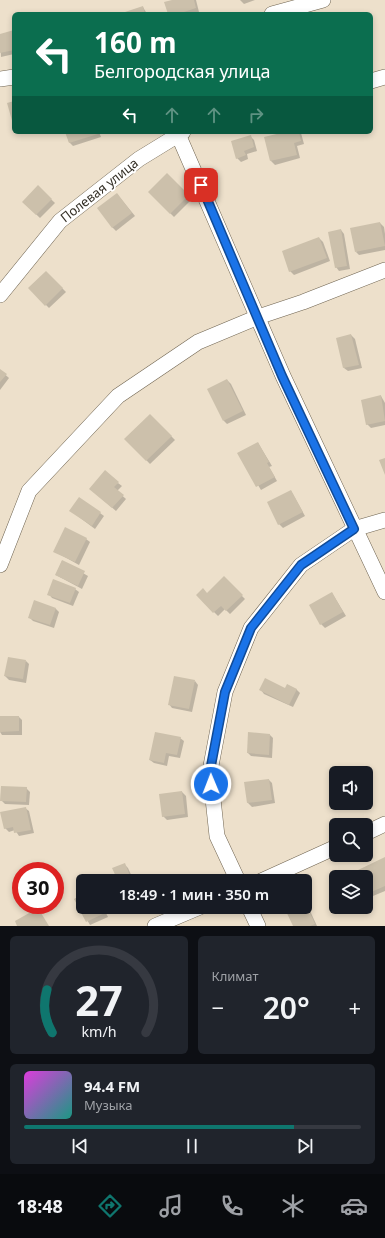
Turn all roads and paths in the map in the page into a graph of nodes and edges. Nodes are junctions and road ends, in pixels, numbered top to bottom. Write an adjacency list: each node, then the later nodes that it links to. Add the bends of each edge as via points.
1 (323, 0): 2 (street)
2 (279, 12)
3 (12, 77): 5 (street)
4 (385, 77): 6 (street)
5 (0, 79)
6 (373, 80)
7 (176, 134): 10 (street, Полевая улица, via 139,159 60,221)
8 (180, 134): 11 (street)
9 (385, 270): 11 (street)
10 (0, 295)
11 (258, 317): 13 (street, via 282,376); 14 (street, via 198,342 118,396 29,491)
12 (385, 520): 13 (street)
13 (354, 529): 15 (street); 19 (street, via 301,565 251,628 225,692 210,771 217,836)
14 (0, 565)
15 (385, 592)
16 (385, 824): 17 (street)
17 (373, 830)
18 (329, 850): 20 (street)
19 (235, 874)
20 (276, 874)
21 (183, 914): 23 (street)
22 (252, 914): 24 (street)
23 (155, 926)
24 (258, 926)

